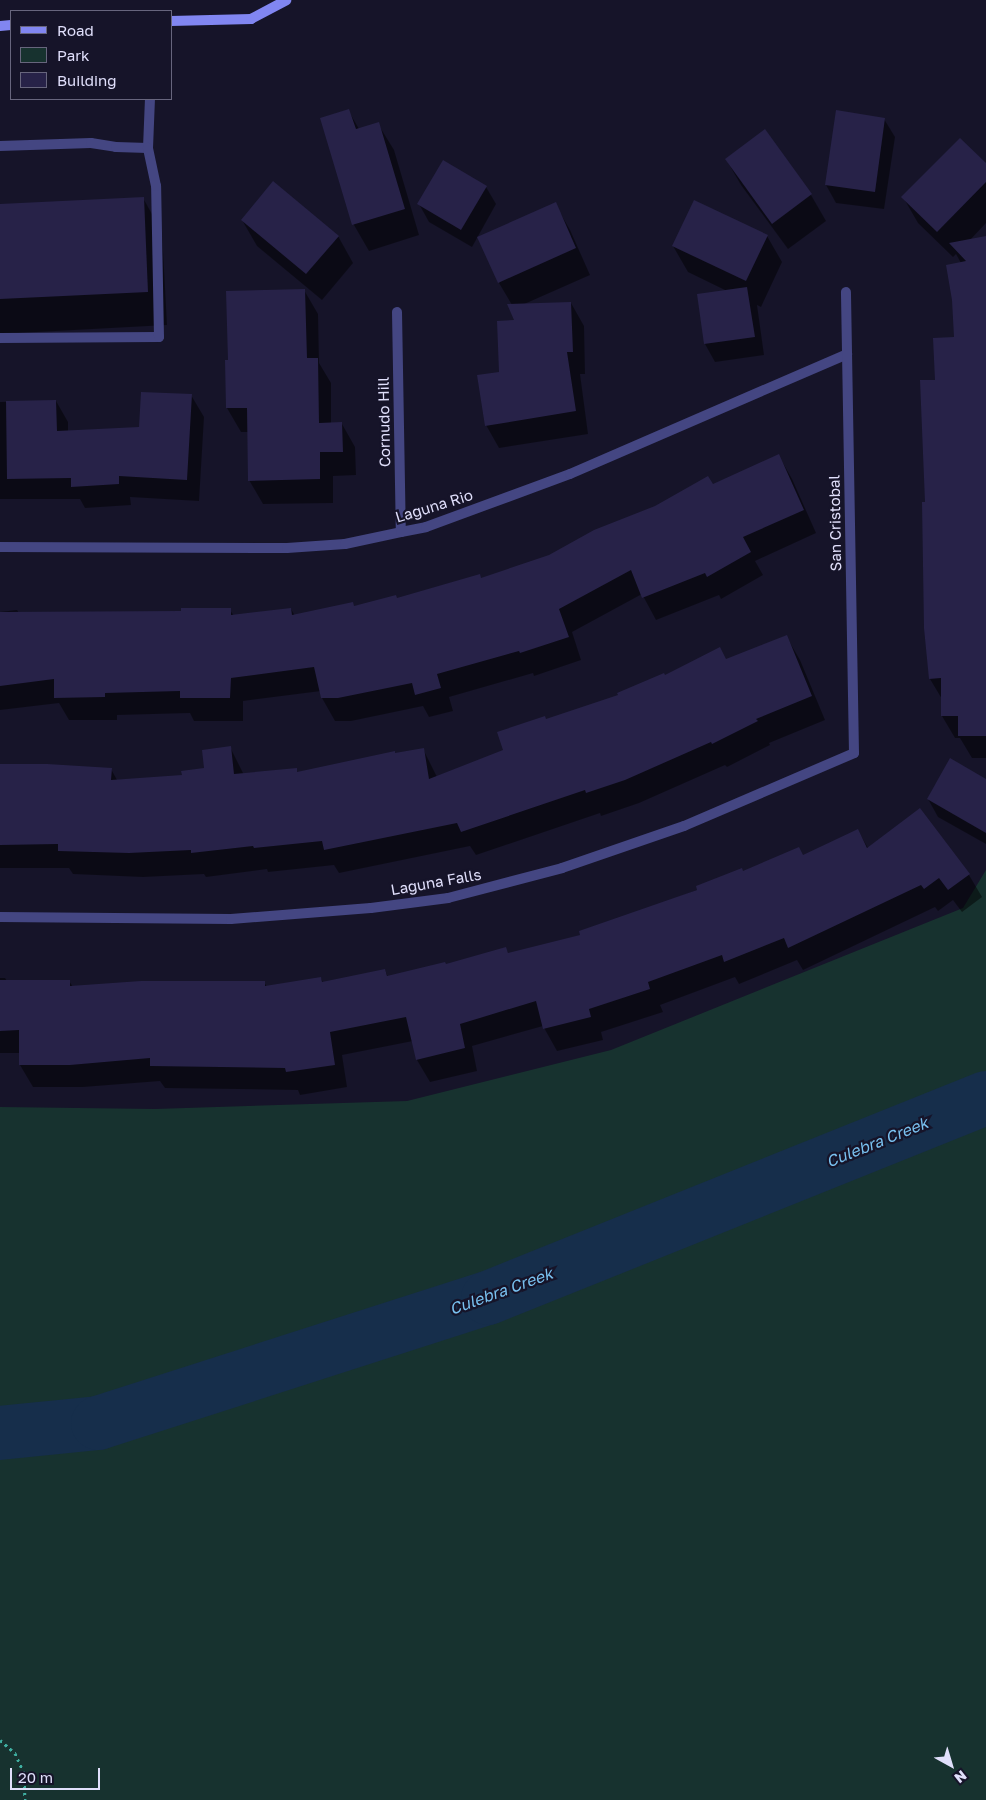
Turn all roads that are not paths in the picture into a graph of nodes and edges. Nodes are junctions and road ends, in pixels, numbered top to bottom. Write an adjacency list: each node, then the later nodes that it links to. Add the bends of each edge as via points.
1 (286, 0): 2 (main road, via 251,19)
2 (172, 21)
3 (150, 100): 5 (street)
4 (0, 146): 5 (street, via 91,143)
5 (148, 148): 8 (street, via 156,186 159,337)
6 (846, 292): 9 (street, San Cristobal)
7 (397, 312): 10 (street, Cornudo Hill)
8 (0, 338)
9 (848, 354): 10 (street, Laguna Rio, via 561,478 435,524); 12 (street, San Cristobal)
10 (401, 532): 11 (street, Laguna Rio, via 345,544 287,548)
11 (0, 547)
12 (854, 753): 13 (street, Laguna Falls, via 684,826 562,868 448,898 239,919)
13 (0, 917)

